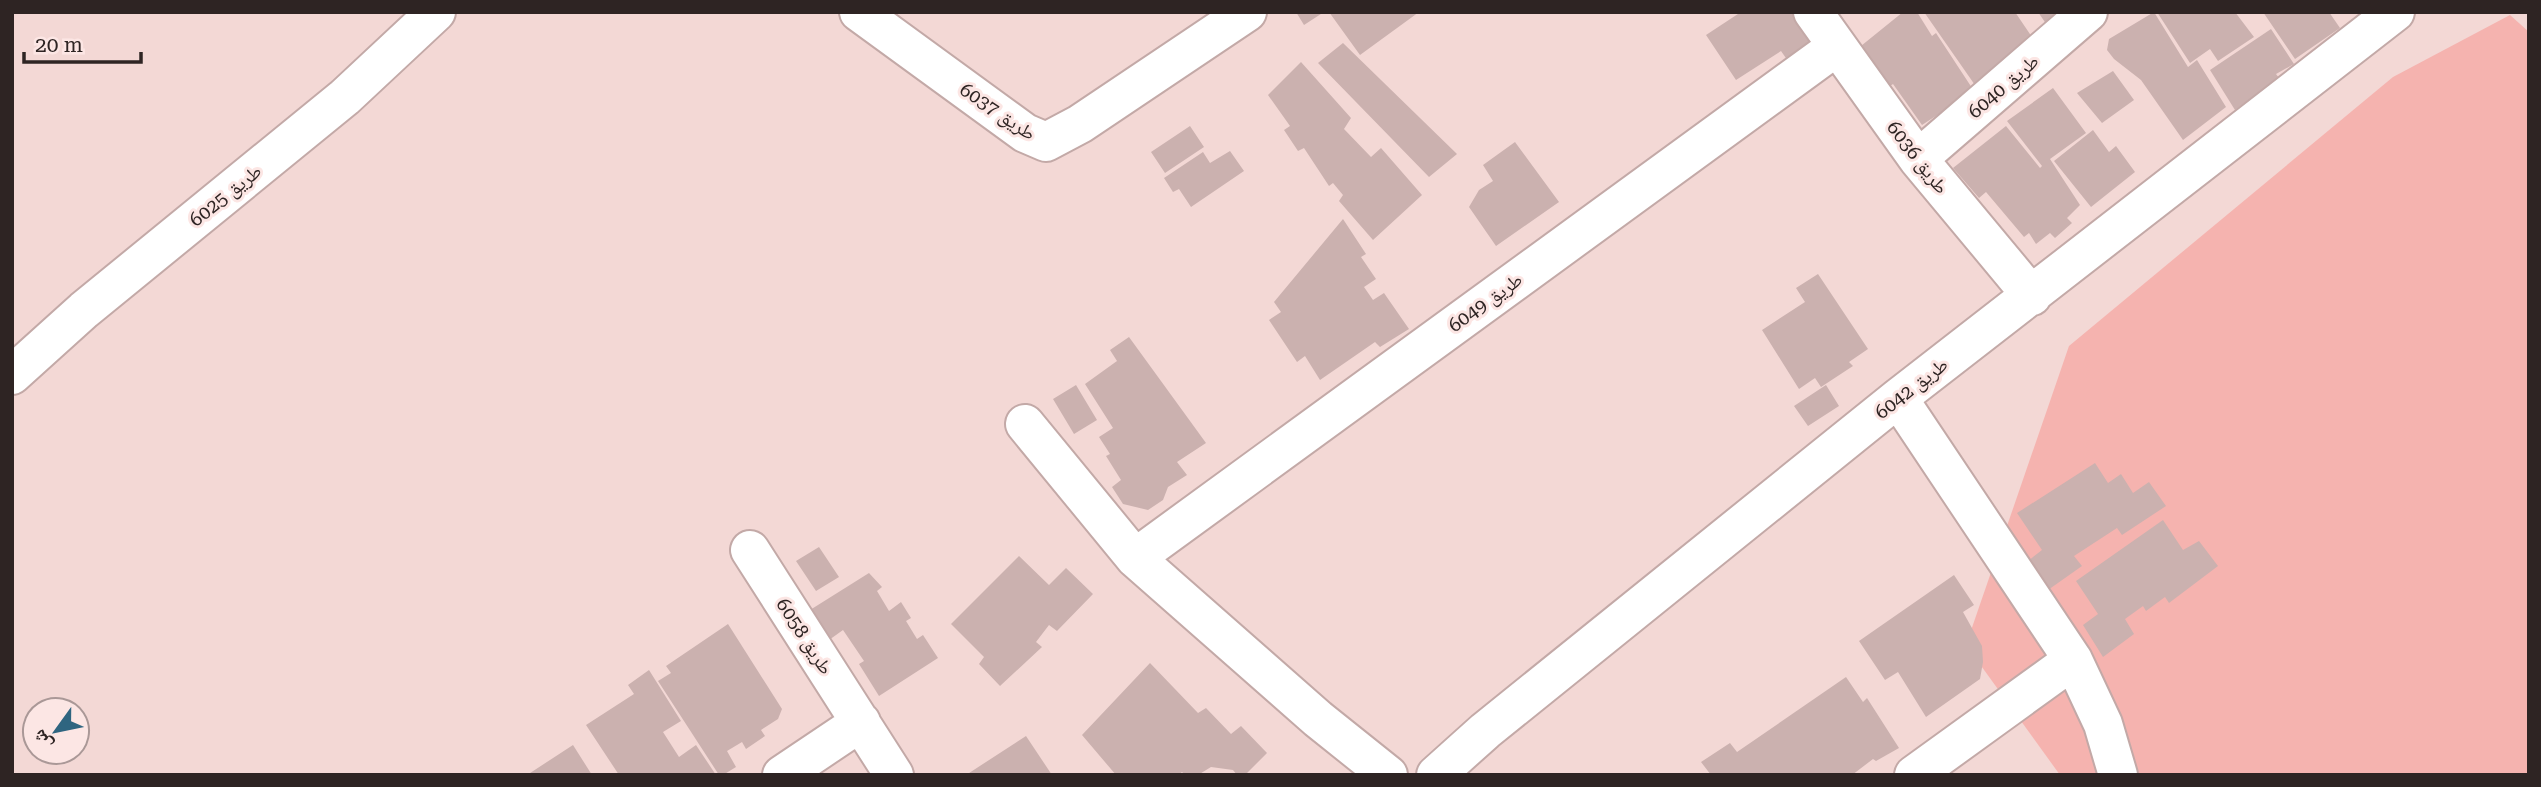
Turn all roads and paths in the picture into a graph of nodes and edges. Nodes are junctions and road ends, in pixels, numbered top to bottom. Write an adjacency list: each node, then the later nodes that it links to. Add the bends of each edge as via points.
1 (859, 12): 2 (street, طريق 6037, via 1025,133 1046,142)
2 (1247, 12)
3 (2088, 12): 7 (street, طريق 6040)
4 (2395, 12): 8 (street, طريق 6042)
5 (435, 13): 9 (street, طريق 6025, via 345,97 84,310)
6 (1827, 24): 7 (street, طريق 6036); 13 (street, طريق 6049)
7 (1918, 159): 8 (street, طريق 6036)
8 (2032, 296): 10 (street, طريق 6042)
9 (12, 375)
10 (1898, 398): 14 (street); 19 (street, طريق 6042)
11 (1025, 424): 13 (street)
12 (750, 550): 15 (street, طريق 6058)
13 (1135, 558): 18 (street)
14 (2073, 660): 20 (street); 21 (street, via 2103,724)
15 (861, 722): 16 (street); 17 (street, طريق 6058)
16 (782, 775)
17 (894, 775)
18 (1388, 775)
19 (1436, 775)
20 (1914, 775)
21 (2118, 775)

